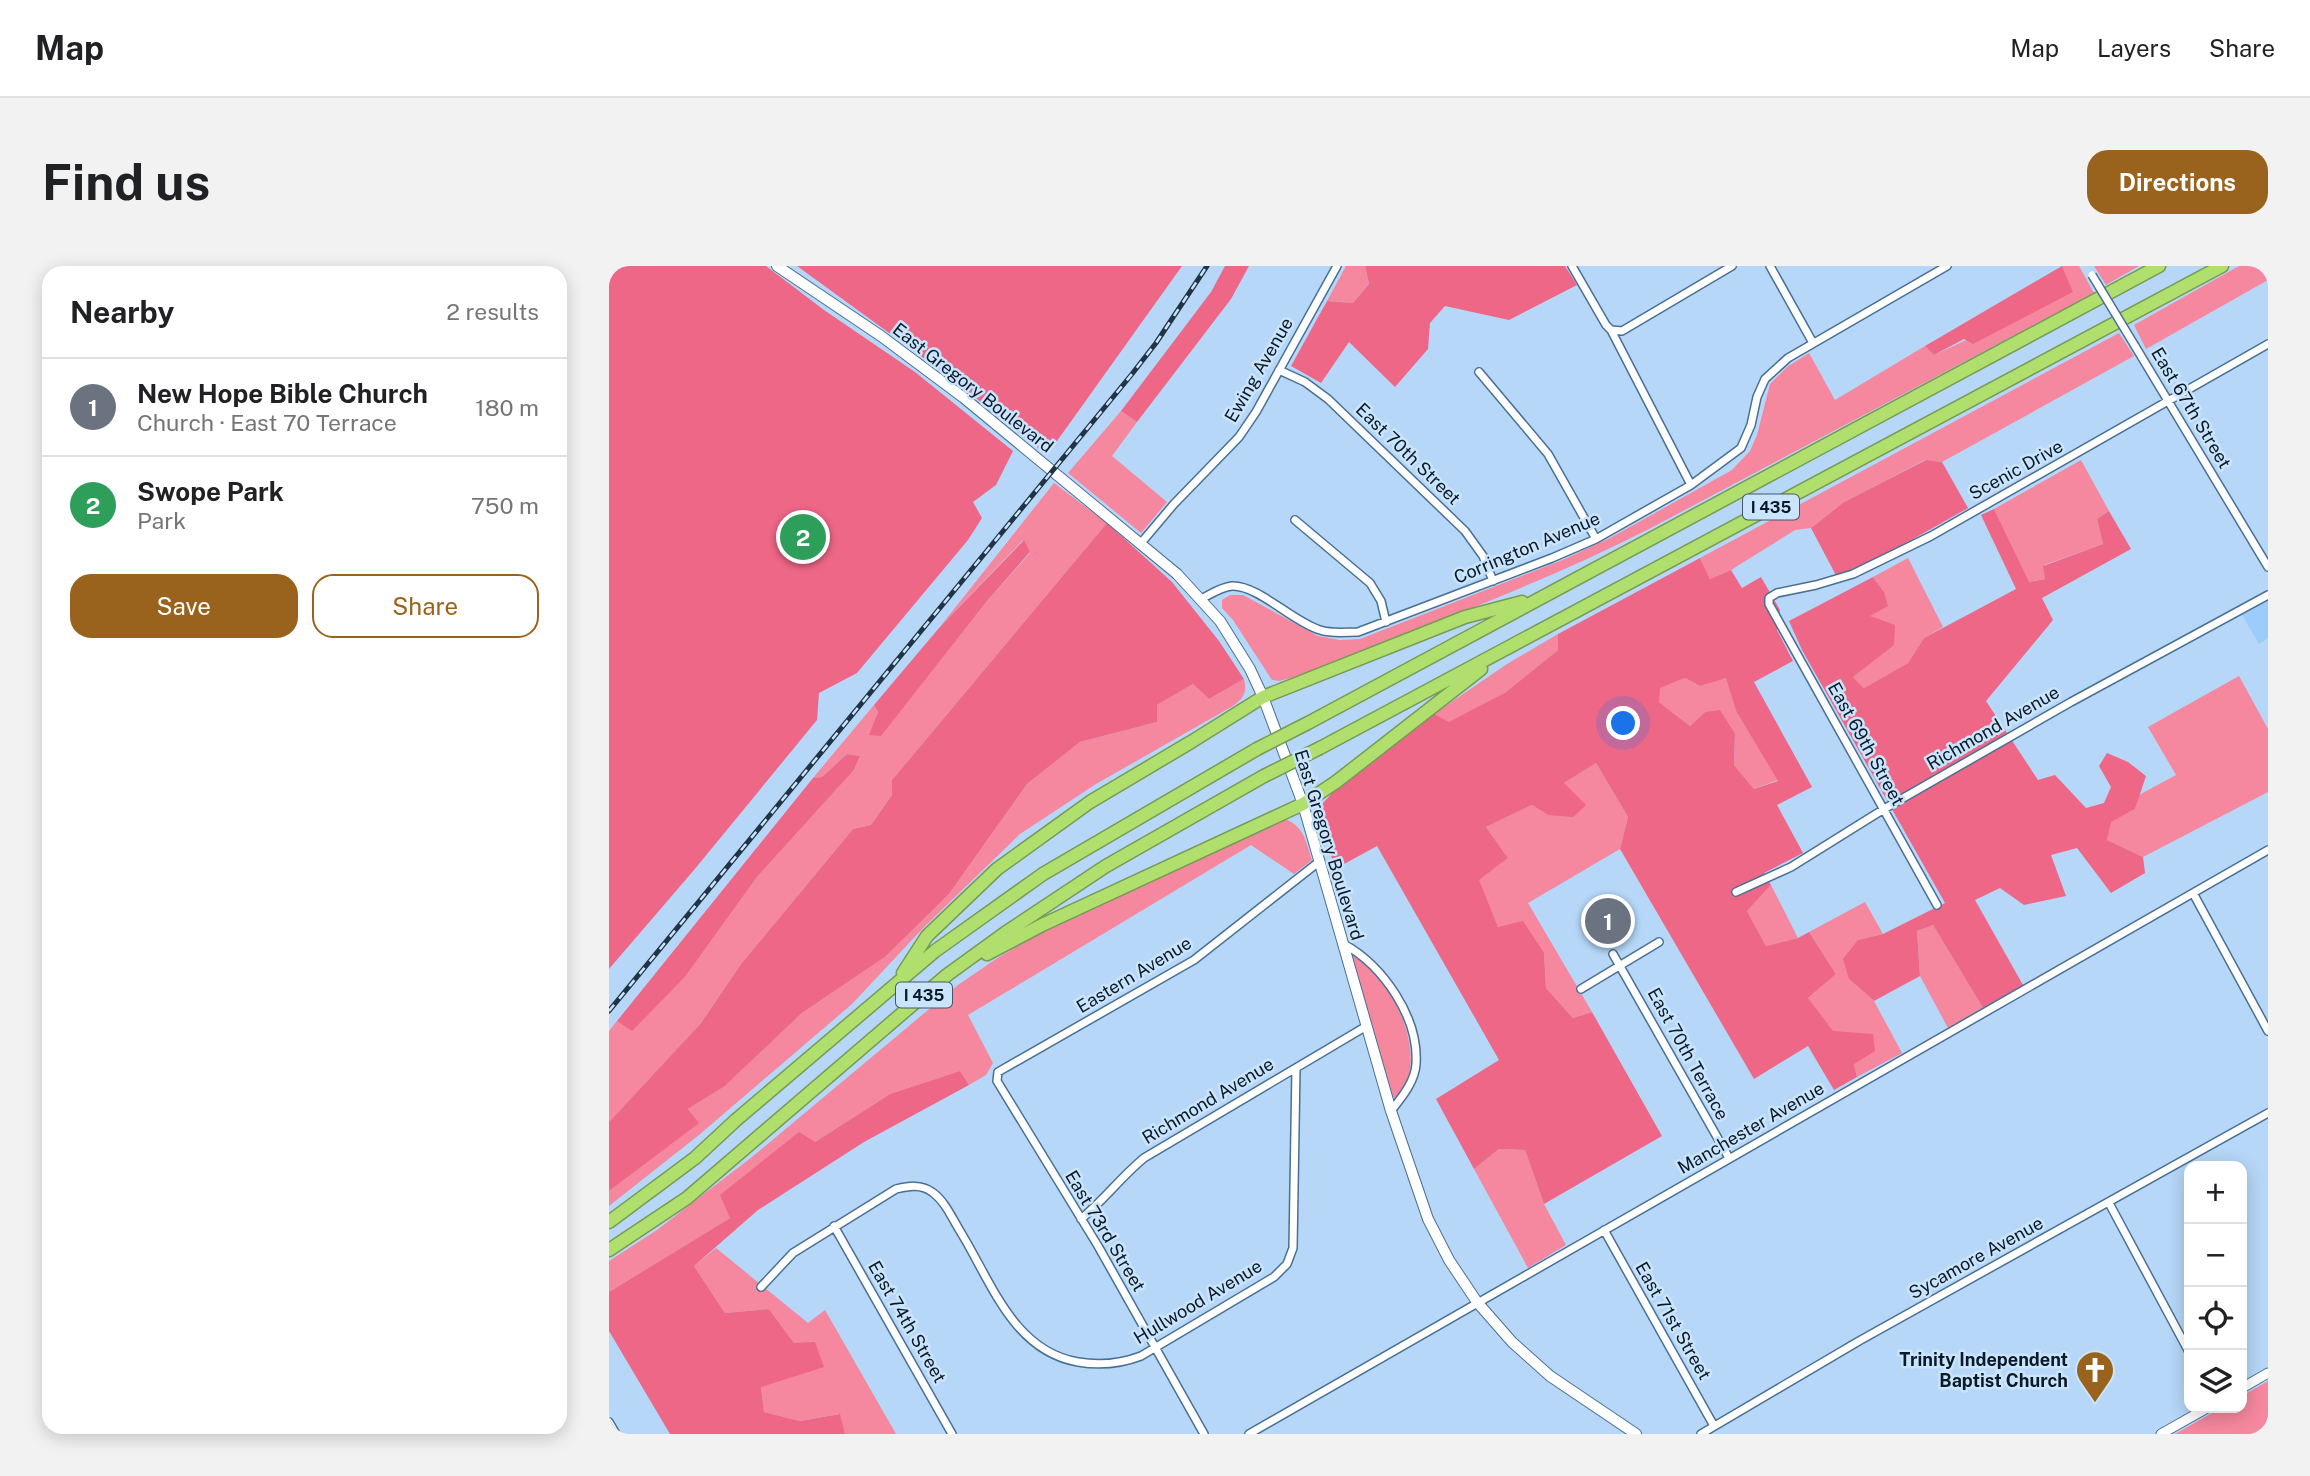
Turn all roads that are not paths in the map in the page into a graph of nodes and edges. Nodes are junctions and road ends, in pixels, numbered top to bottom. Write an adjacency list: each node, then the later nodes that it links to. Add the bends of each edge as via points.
1 (777, 266): 19 (main road, East Gregory Boulevard, via 923,366)
2 (1336, 266): 13 (street, Ewing Avenue)
3 (1572, 266): 10 (street)
4 (1732, 266): 10 (street, via 1622,331)
5 (1770, 266): 11 (street)
6 (1947, 266): 11 (street, Corrington Avenue)
7 (2087, 266): 15 (street, East 67th Street, bridge)
8 (2159, 266): 23 (highway, I 435)
9 (2221, 266): 27 (highway, I 435)
10 (1612, 330): 16 (street)
11 (1813, 343): 16 (street, Corrington Avenue, via 1765,379 1741,448)
12 (2268, 344): 15 (street, Scenic Drive)
13 (1279, 370): 19 (street, Ewing Avenue, via 1239,437); 21 (street, East 70th Street, via 1328,399 1465,531)
14 (1479, 372): 18 (street, via 1548,454)
15 (2169, 402): 20 (street, East 67th Street); 25 (street, Scenic Drive, via 1931,536 1853,574)
16 (1691, 485): 18 (street, Corrington Avenue)
17 (1295, 520): 26 (street, via 1370,583)
18 (1596, 539): 21 (street, Corrington Avenue)
19 (1141, 543): 24 (main road, East Gregory Boulevard)
20 (2268, 567)
21 (1493, 581): 26 (street, Corrington Avenue)
22 (2268, 595): 30 (street, Richmond Avenue)
23 (1543, 597): 28 (highway, via 1465,617); 41 (highway, I 435, bridge, via 1257,750 1042,874)
24 (1201, 598): 26 (street, Corrington Avenue, via 1225,587 1243,587 1307,625 1333,633 1358,632); 28 (main road, East Gregory Boulevard, via 1234,642)
25 (1769, 598): 30 (street, East 69th Street)
26 (1387, 622)
27 (1506, 649): 29 (highway); 40 (highway, I 435, bridge, via 1264,776 1059,895)
28 (1263, 697): 29 (main road, East Gregory Boulevard); 41 (highway, via 1090,802 997,869 926,936)
29 (1303, 804): 32 (main road, East Gregory Boulevard); 40 (highway, via 1042,925)
30 (1884, 809): 33 (street, Richmond Avenue, via 1791,867); 35 (street, East 69th Street)
31 (2268, 850): 34 (street, Manchester Avenue)
32 (1320, 861): 37 (main road, East Gregory Boulevard); 46 (street, Eastern Avenue, via 1194,960 998,1072)
33 (1736, 892)
34 (2193, 893): 44 (street); 49 (street, Manchester Avenue)
35 (1937, 905)
36 (1660, 942): 39 (street)
37 (1343, 944): 43 (main road, East Gregory Boulevard); 47 (street, via 1386,978 1413,1032 1416,1065)
38 (1613, 954): 39 (street, East 70th Terrace)
39 (1621, 966): 42 (street); 49 (street, East 70th Terrace)
40 (947, 975): 55 (highway, I 435, via 687,1198)
41 (895, 985): 52 (highway, I 435, via 695,1158)
42 (1581, 989)
43 (1365, 1027): 45 (street, Richmond Avenue); 47 (main road, East Gregory Boulevard)
44 (2268, 1031)
45 (1296, 1068): 51 (street, Richmond Avenue, via 1144,1158); 58 (street, Hullwood Avenue, via 1293,1248 1287,1264 1274,1277)
46 (997, 1081): 51 (street, East 73rd Street)
47 (1391, 1111): 57 (main road, East Gregory Boulevard, via 1428,1219)
48 (2268, 1113): 50 (street, Sycamore Avenue)
49 (1729, 1158): 54 (street, Manchester Avenue)
50 (2109, 1203): 59 (street); 64 (street, Sycamore Avenue)
51 (1081, 1219): 58 (street, East 73rd Street)
52 (609, 1222)
53 (834, 1227): 56 (street, via 793,1252); 58 (street, Hullwood Avenue, via 896,1189 913,1186 933,1192 1009,1316 1036,1345 1075,1362 1109,1364); 66 (street, East 74th Street)
54 (1604, 1230): 57 (street, Manchester Avenue); 64 (street, East 71st Street)
55 (609, 1250)
56 (761, 1287)
57 (1477, 1302): 68 (street, Manchester Avenue); 69 (main road, East Gregory Boulevard, via 1550,1376)
58 (1155, 1348): 67 (street, East 73rd Street)
59 (2188, 1350)
60 (2268, 1373): 61 (street)
61 (2247, 1385)
62 (2198, 1413): 71 (street)
63 (609, 1422): 65 (street)
64 (1714, 1426): 70 (street, Sycamore Avenue)
65 (616, 1434)
66 (952, 1434)
67 (1205, 1434)
68 (1249, 1434)
69 (1636, 1434)
70 (1702, 1434)
71 (2161, 1434)

